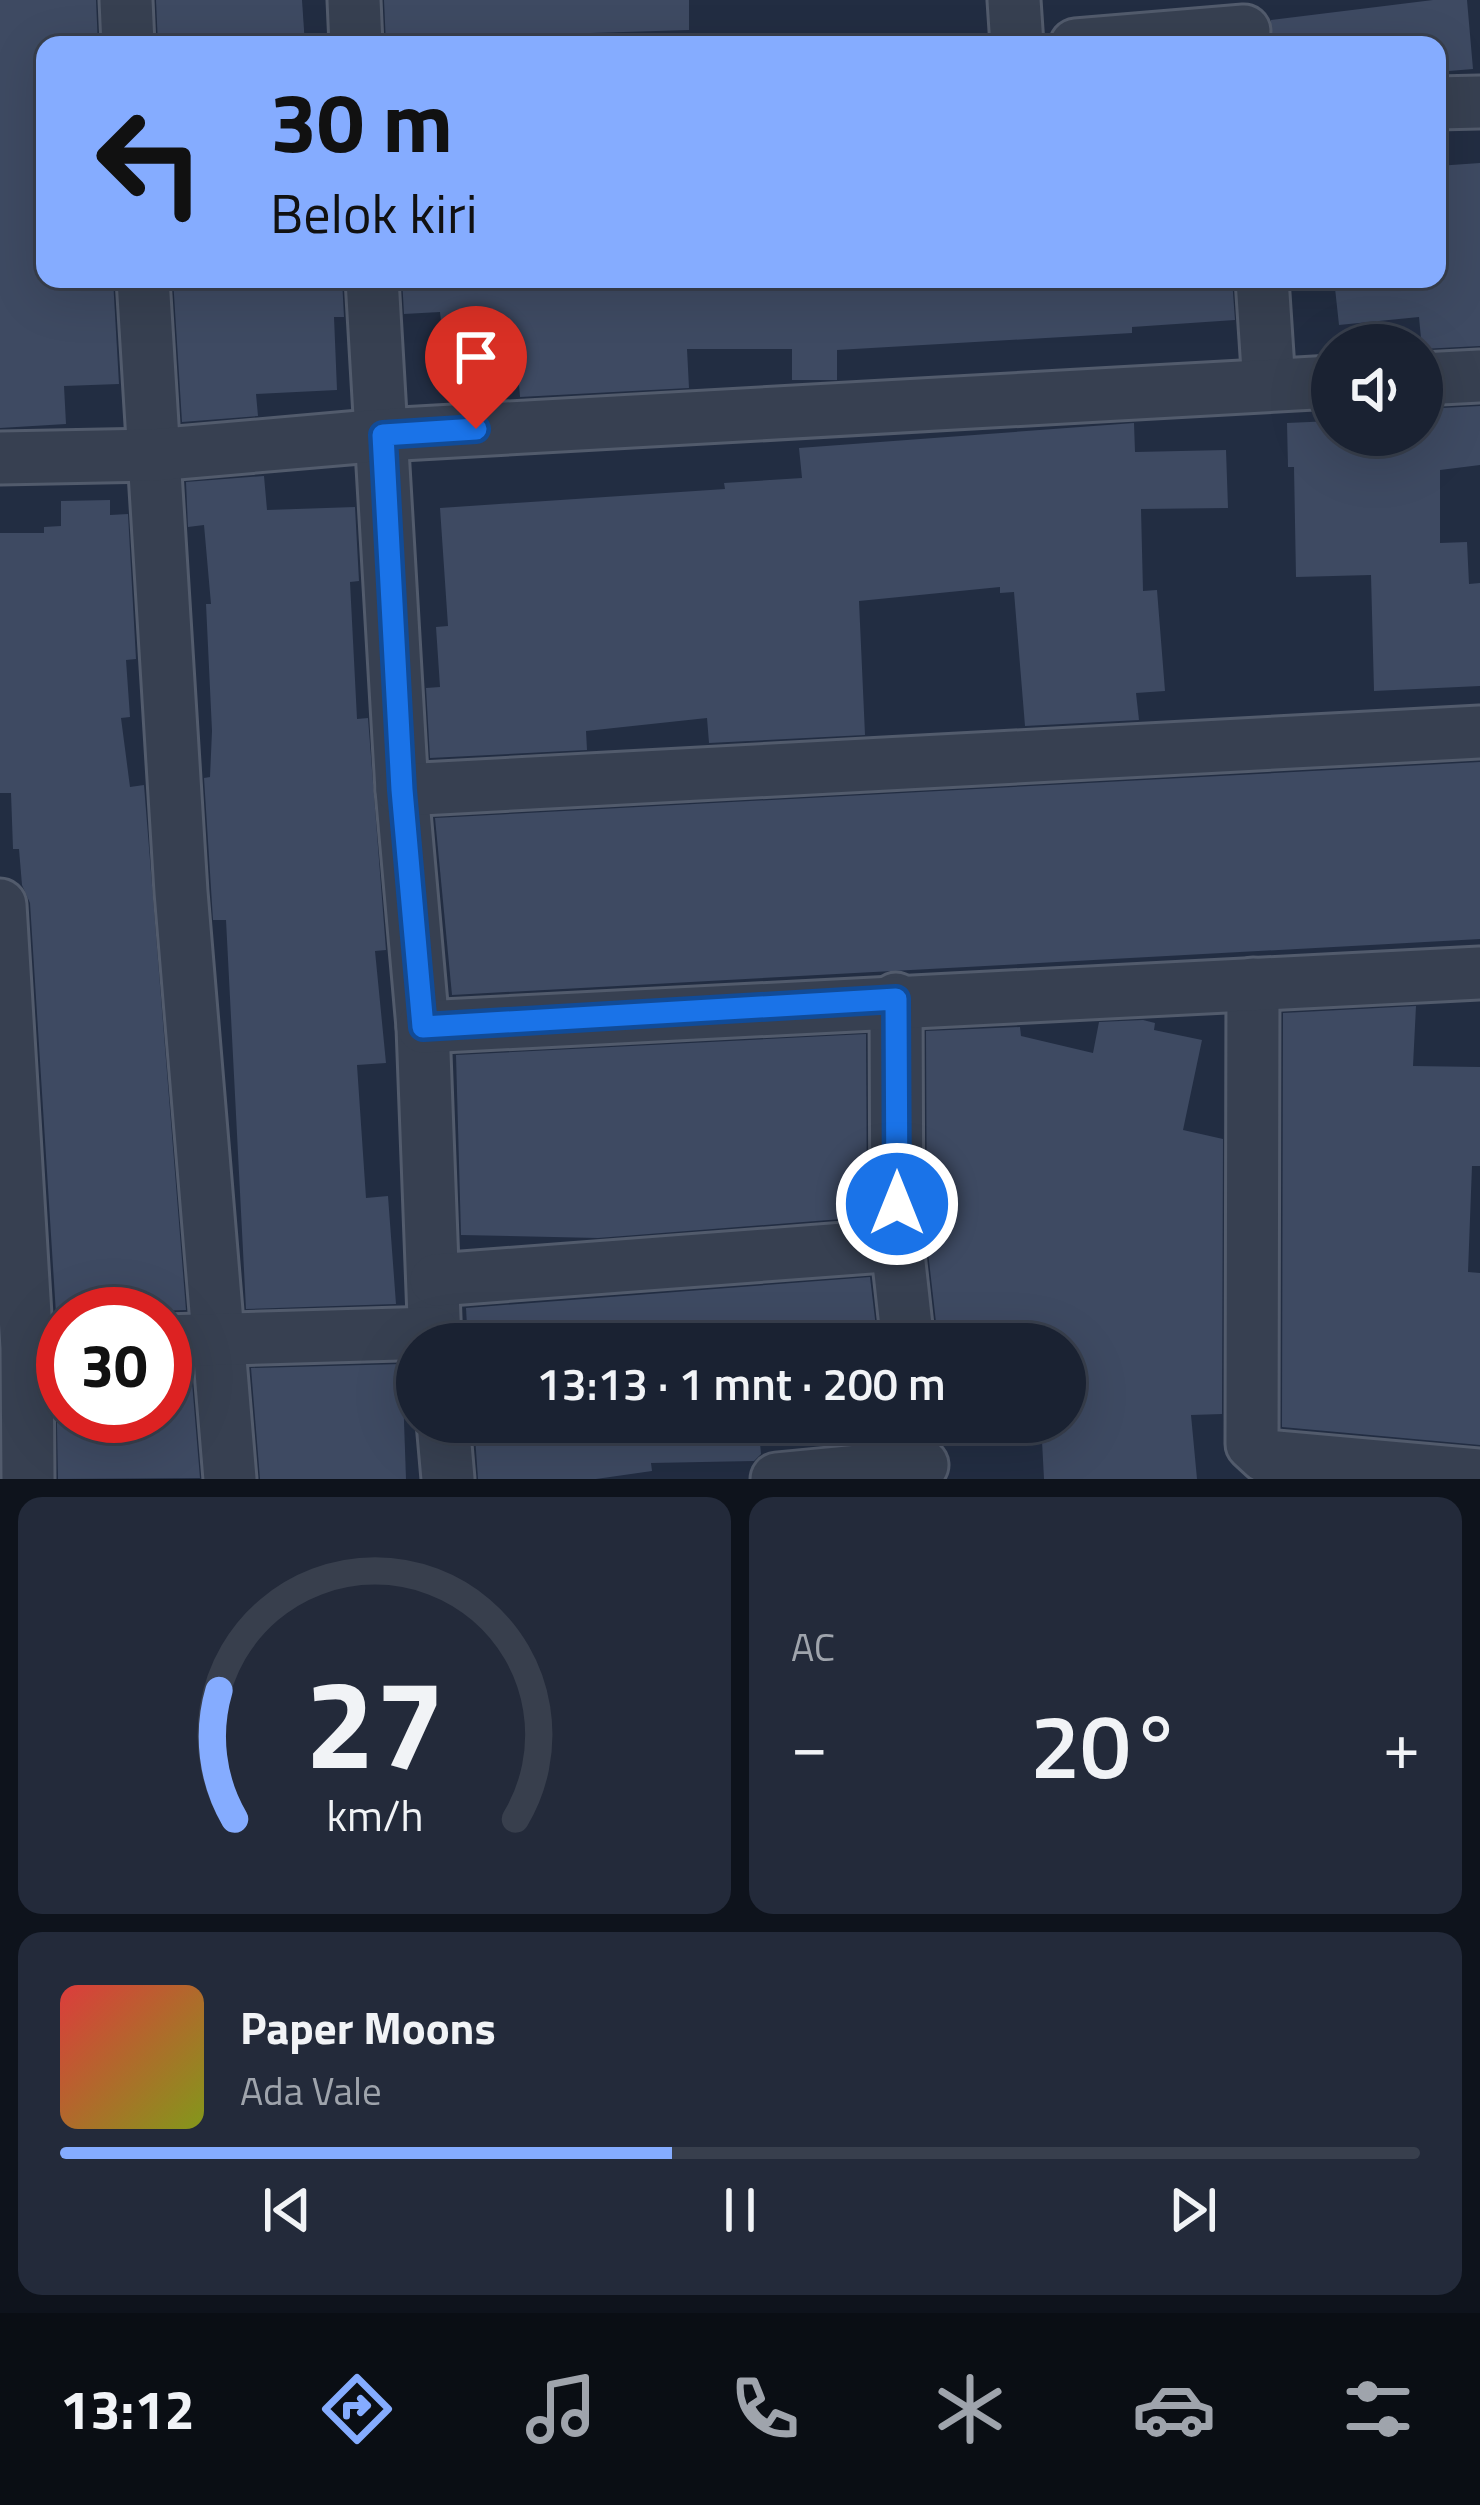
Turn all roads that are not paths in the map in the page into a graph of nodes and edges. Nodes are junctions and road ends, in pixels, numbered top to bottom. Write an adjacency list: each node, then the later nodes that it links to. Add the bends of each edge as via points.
1 (126, 0): 5 (street)
2 (354, 0): 6 (street)
3 (1014, 0): 7 (street)
4 (1244, 25): 8 (street)
5 (128, 36)
6 (356, 36)
7 (1017, 36)
8 (1152, 36)
9 (1480, 102): 10 (street)
10 (1446, 103)
11 (144, 288): 19 (street)
12 (373, 288): 18 (street)
13 (1263, 288): 17 (street)
14 (1480, 376): 15 (street)
15 (1443, 378)
16 (1311, 383): 17 (street)
17 (1269, 385): 18 (street)
18 (383, 435): 19 (street); 22 (street)
19 (154, 455): 20 (street); 33 (street)
20 (0, 458)
21 (1480, 732): 22 (street)
22 (402, 790): 27 (street)
23 (0, 905): 30 (street)
24 (1480, 973): 25 (street)
25 (1253, 984): 26 (street); 39 (street, via 1252,1444 1265,1456)
26 (896, 999): 27 (street); 28 (street)
27 (423, 1027): 29 (street)
28 (897, 1245): 29 (street); 32 (street)
29 (436, 1280): 31 (street)
30 (39, 1287)
31 (435, 1323)
32 (906, 1323)
33 (219, 1338): 34 (street); 35 (street); 41 (street)
34 (396, 1339)
35 (192, 1340)
36 (36, 1417): 40 (street)
37 (445, 1443): 42 (street)
38 (921, 1456): 43 (street)
39 (1480, 1475)
40 (28, 1479)
41 (230, 1479)
42 (448, 1479)
43 (777, 1479)

